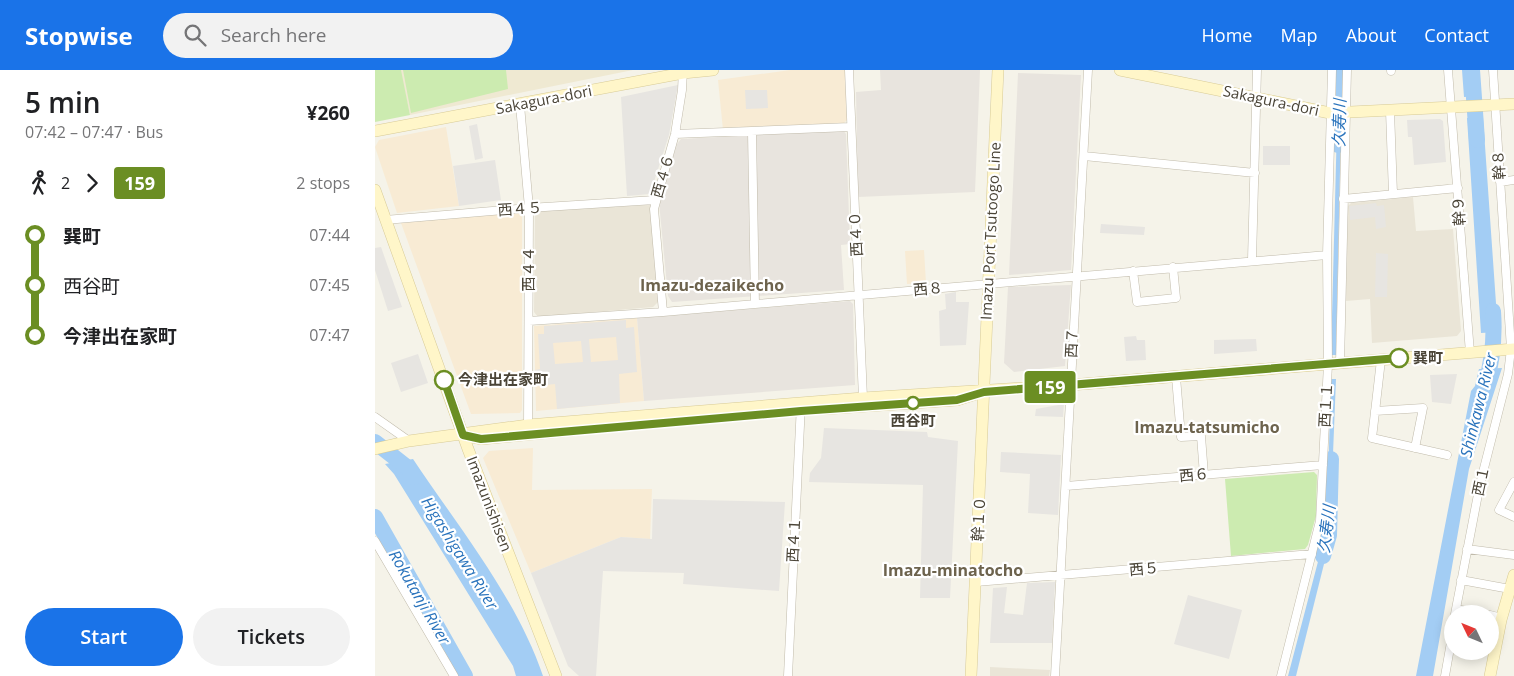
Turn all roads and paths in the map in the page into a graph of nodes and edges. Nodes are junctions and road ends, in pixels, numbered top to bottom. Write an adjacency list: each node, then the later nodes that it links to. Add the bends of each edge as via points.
1 (713, 70): 11 (main road, Sakagura-dori)
2 (849, 70): 19 (street, 西４０)
3 (998, 70): 40 (main road, Imazu Port Tsutoogo Line)
4 (1088, 70): 23 (street, 西７)
5 (1120, 70): 12 (main road, Sakagura-dori)
6 (1257, 70): 12 (street)
7 (1332, 70): 18 (street, 西１１)
8 (1347, 70): 18 (street)
9 (1448, 70): 16 (street, 幹９)
10 (1493, 70): 15 (street, 幹８)
11 (683, 72): 14 (main road, Sakagura-dori); 22 (street, 西４６)
12 (1257, 98): 18 (main road, Sakagura-dori); 24 (street)
13 (1514, 104): 15 (main road, Sakagura-dori)
14 (520, 105): 20 (main road, Sakagura-dori); 32 (street, 西４４)
15 (1491, 105): 16 (main road, Sakagura-dori); 26 (street, 幹８)
16 (1457, 108): 17 (main road, Sakagura-dori); 27 (street, 幹９)
17 (1389, 110): 18 (main road, Sakagura-dori); 29 (street)
18 (1339, 113): 30 (street); 34 (street, 西１１)
19 (850, 127): 21 (street); 41 (street, 西４０)
20 (375, 131)
21 (752, 132): 22 (street); 42 (street)
22 (675, 134): 31 (street, 西４６)
23 (1084, 156): 24 (street); 39 (street, 西７)
24 (1255, 173): 35 (street)
25 (1514, 180): 26 (street)
26 (1500, 182): 37 (street, 幹８)
27 (1458, 188): 29 (street); 46 (street, 幹９)
28 (375, 190): 33 (main road, Imazunishisen)
29 (1393, 194): 30 (street)
30 (1343, 199): 48 (street)
31 (655, 200): 32 (street, 西４５); 43 (street, 西４６)
32 (529, 208): 33 (street, 西４５); 44 (street, 西４４)
33 (385, 220): 58 (main road, Imazunishisen)
34 (1327, 255): 35 (street, 西８); 49 (street, 西１１)
35 (1252, 260): 36 (street, 西８)
36 (1173, 267): 38 (street, 西８); 38 (street, via 1176,298 1137,302)
37 (1510, 267): 45 (street, 幹８)
38 (1133, 271): 39 (street, 西８)
39 (1077, 276): 40 (street, 西８); 51 (street, 西７)
40 (988, 284): 41 (street, 西８); 52 (main road, Imazu Port Tsutoogo Line)
41 (860, 295): 42 (street, 西８); 53 (street, 西４０)
42 (755, 304): 43 (street, 西８)
43 (663, 312): 44 (street, 西８)
44 (529, 321): 57 (street, 西４４)
45 (1510, 349): 46 (main road); 69 (street, 西１, via 1508,374 1479,484)
46 (1474, 352): 47 (main road)
47 (1381, 360): 48 (main road); 55 (street)
48 (1341, 363): 49 (main road)
49 (1327, 364): 50 (main road); 63 (street, 西１１)
50 (1176, 376): 51 (main road); 64 (street, via 1181,437 1201,436)
51 (1070, 385): 52 (main road); 66 (street, 西７)
52 (984, 392): 53 (main road); 54 (main road, via 957,400); 75 (main road, 幹１０)
53 (863, 398): 54 (main road)
54 (801, 407): 57 (main road); 83 (street, 西４１)
55 (1375, 411): 60 (street, via 1372,438); 60 (street, via 1423,408)
56 (375, 417): 59 (street)
57 (528, 430): 58 (main road, via 479,431)
58 (463, 435): 59 (main road); 82 (main road, Imazunishisen)
59 (406, 442): 61 (main road)
60 (1415, 448): 62 (street)
61 (375, 449)
62 (1447, 455)
63 (1323, 465): 64 (street, 西６); 70 (street, 西１１, via 1320,521)
64 (1205, 475): 66 (street, 西６)
65 (1514, 482): 67 (street, via 1499,510)
66 (1066, 486): 73 (street, 西７)
67 (1514, 517)
68 (375, 541): 81 (street)
69 (1467, 549): 71 (street); 74 (street, 西１)
70 (1312, 554): 73 (street, 西５); 86 (street, 西１１)
71 (1514, 555)
72 (1514, 575): 76 (main road)
73 (1061, 576): 75 (street, 西５); 85 (street, 西７)
74 (1461, 580): 76 (street); 77 (street, 西１)
75 (976, 582): 84 (main road, 幹１０)
76 (1510, 588): 79 (main road)
77 (1457, 605)
78 (1499, 617): 79 (street)
79 (1502, 618): 88 (main road)
80 (1448, 660): 87 (street)
81 (454, 676)
82 (556, 676)
83 (788, 676)
84 (971, 676)
85 (1055, 676)
86 (1281, 676)
87 (1445, 676)
88 (1490, 676)

